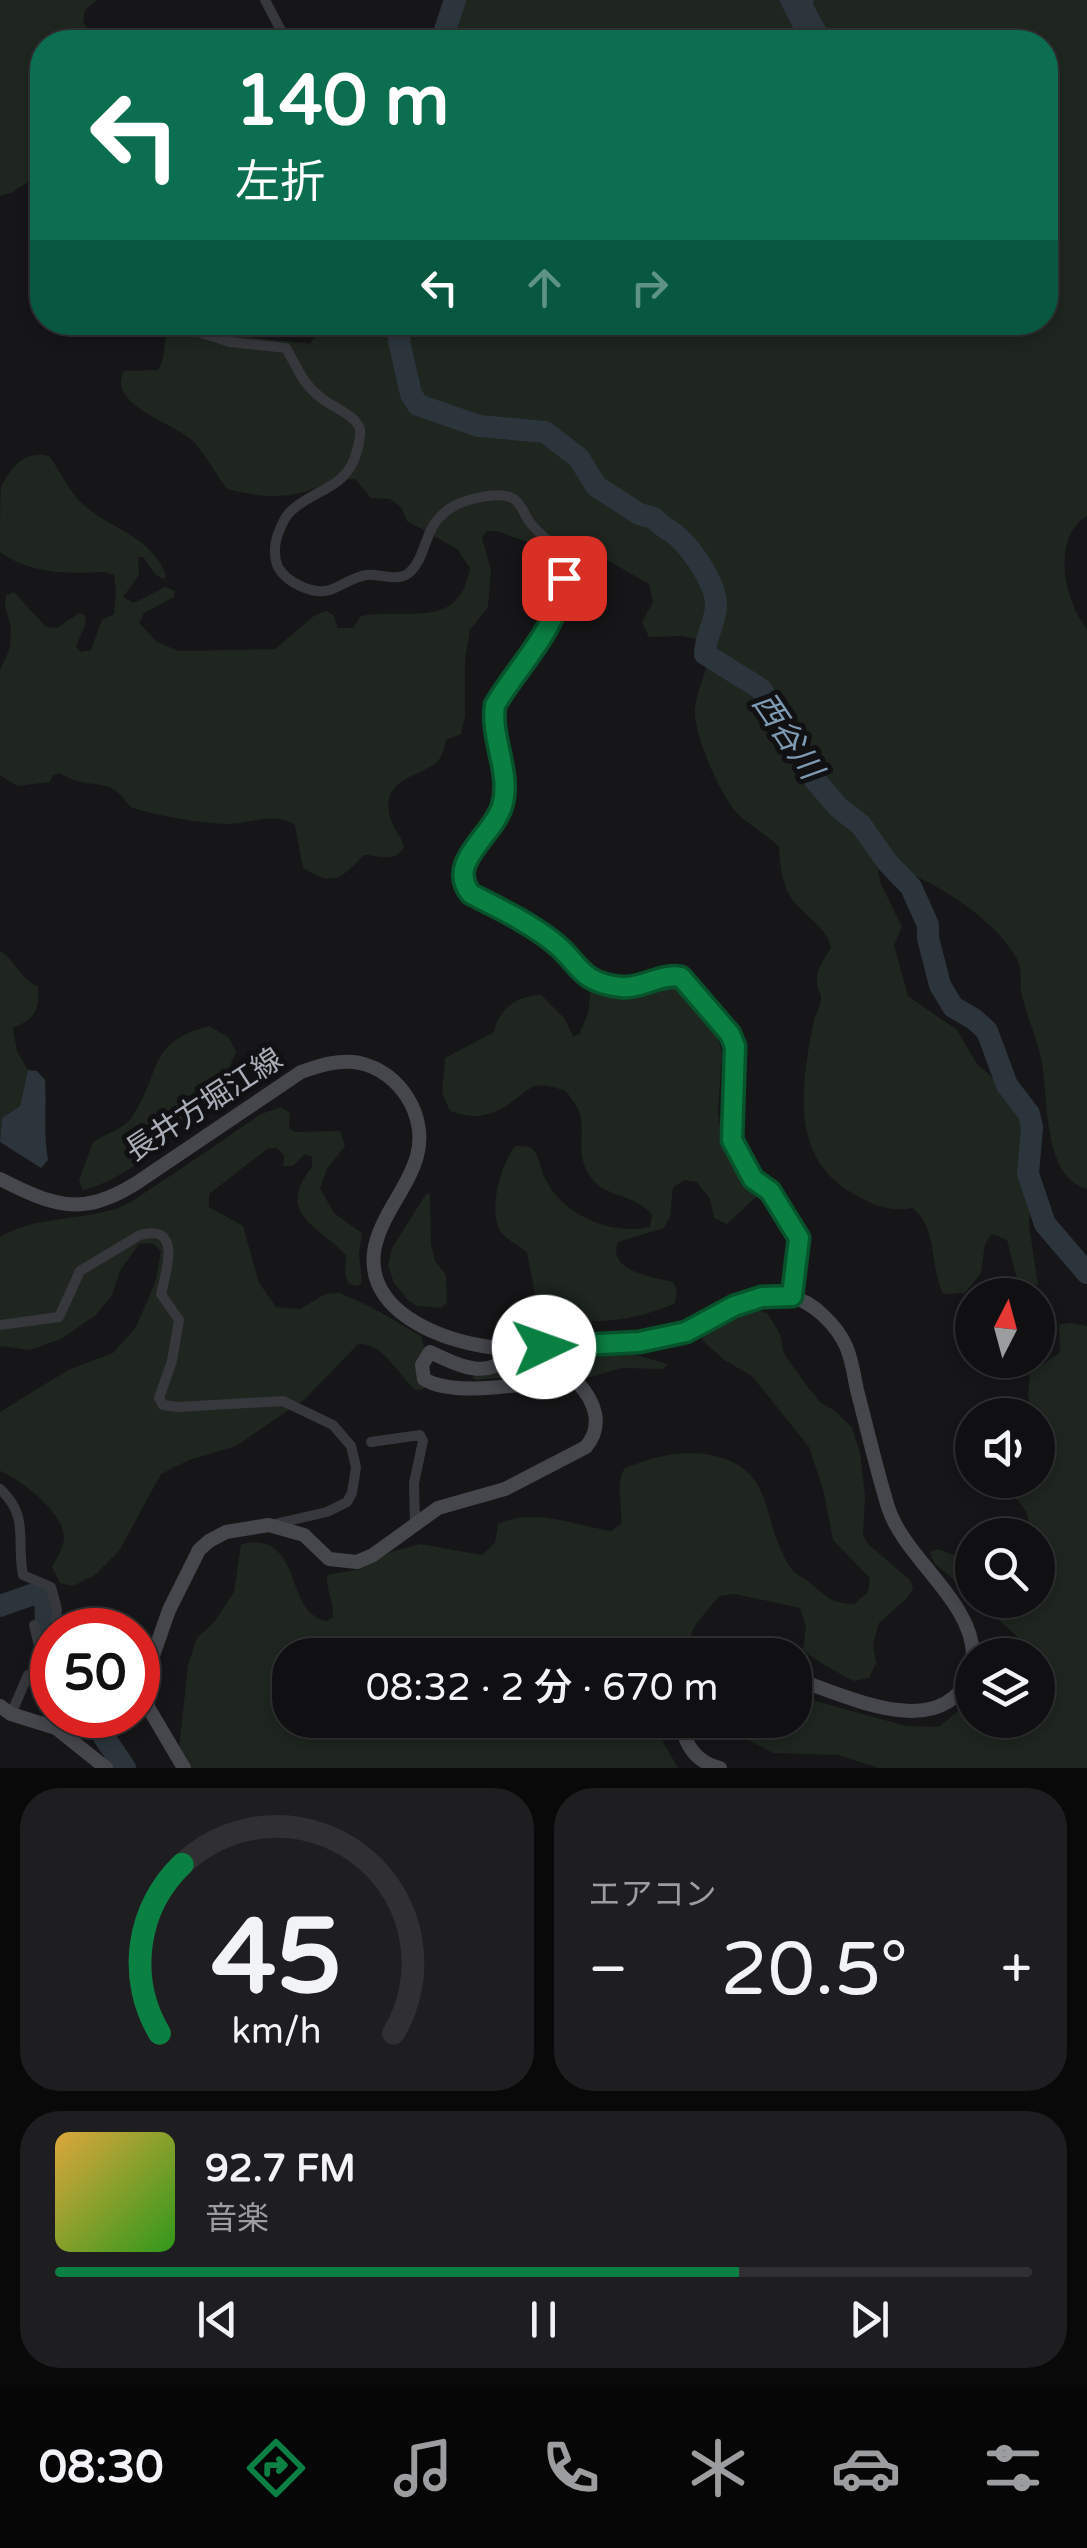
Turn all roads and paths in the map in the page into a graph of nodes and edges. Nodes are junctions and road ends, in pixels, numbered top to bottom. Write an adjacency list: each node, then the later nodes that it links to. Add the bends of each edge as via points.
1 (264, 0): 2 (street)
2 (280, 30)
3 (208, 335): 5 (street, via 286,348 306,386 360,430 346,476 288,513 280,528 274,546 278,566 292,581 327,591 365,575 403,577 440,517 492,496 518,502 558,555 562,600 495,705 503,804 467,858 464,885 555,942 580,974 598,982 622,987 681,977 730,1034 732,1140 799,1238)
4 (0, 1179): 7 (main road, 長井方堀江線, via 59,1205 110,1199 302,1072 331,1062 361,1064 388,1076 408,1096 419,1122 417,1155 374,1252 377,1280 393,1307)
5 (792, 1296): 8 (main road, 長井方堀江線, via 762,1297 686,1332 639,1342); 15 (main road, via 818,1311 846,1345 894,1524 951,1600)
6 (0, 1325): 13 (street, via 59,1317 80,1270 140,1235 161,1236 170,1254 162,1294 179,1320 159,1398 163,1405 283,1401 333,1425 352,1446 356,1468 346,1502)
7 (428, 1330): 8 (main road, 長井方堀江線); 9 (main road)
8 (513, 1349): 9 (main road, 長井方堀江線, via 504,1363 475,1369)
9 (430, 1352): 12 (main road, via 424,1378 436,1387 577,1382 593,1403 596,1425 586,1447 505,1489 438,1508)
10 (371, 1442): 12 (street, via 420,1435)
11 (0, 1489): 14 (street, via 21,1524 23,1574 52,1587)
12 (416, 1523): 13 (main road, via 358,1562 329,1559 304,1535)
13 (269, 1525): 22 (main road, via 226,1532 200,1550 148,1670 148,1708)
14 (56, 1608)
15 (970, 1638)
16 (30, 1673): 19 (street)
17 (812, 1684): 18 (main road, via 906,1712)
18 (955, 1698)
19 (5, 1710): 21 (main road, via 56,1728)
20 (684, 1738): 23 (main road, via 708,1766)
21 (106, 1768)
22 (184, 1768)
23 (720, 1768)

